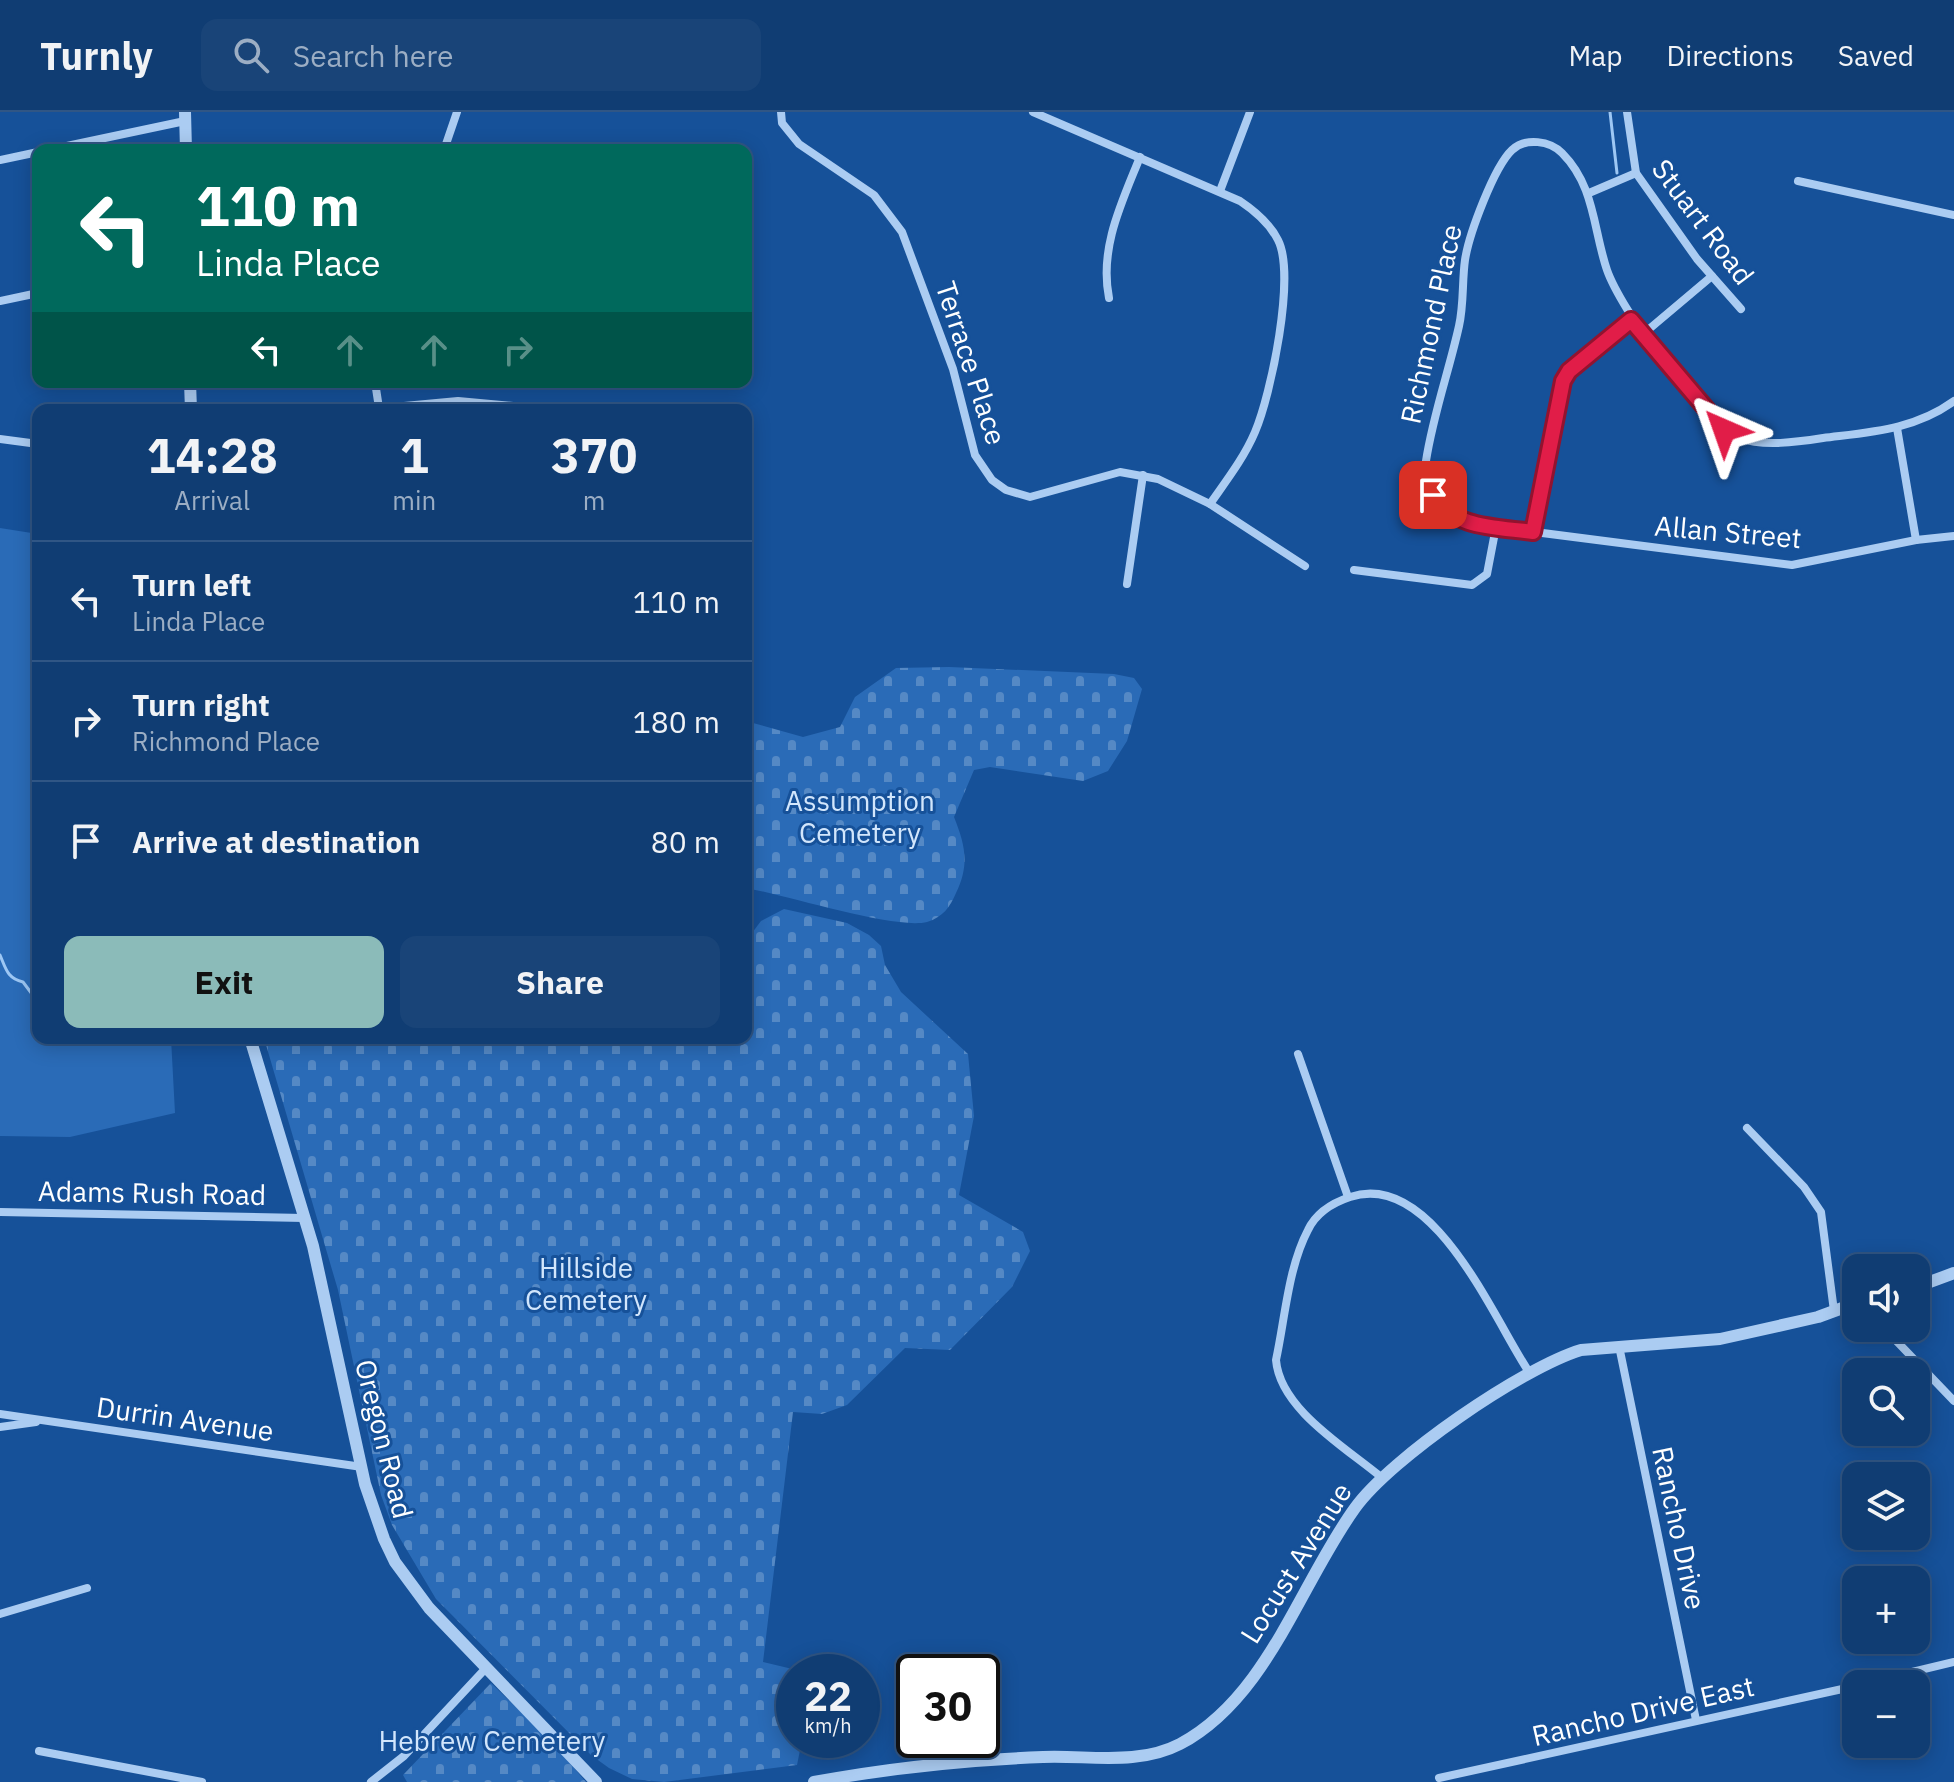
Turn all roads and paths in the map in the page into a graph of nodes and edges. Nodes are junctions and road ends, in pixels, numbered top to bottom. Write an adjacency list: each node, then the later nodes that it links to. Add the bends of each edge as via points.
1 (457, 112): 9 (street)
2 (781, 112): 31 (street, Terrace Place, via 782,123 799,144 874,195 902,232 953,369 975,455 992,480 1030,497 1099,475)
3 (1033, 112): 11 (street)
4 (1250, 112): 15 (street)
5 (1627, 112): 13 (street, Stuart Road)
6 (185, 116): 7 (street); 8 (street)
7 (72, 144)
8 (186, 144)
9 (446, 144)
10 (32, 153): 12 (street)
11 (1140, 157): 15 (street); 20 (street, via 1108,249)
12 (0, 160)
13 (1636, 173): 16 (street); 18 (street, Stuart Road)
14 (1798, 181): 17 (street)
15 (1220, 191): 32 (street, via 1252,209 1267,225 1285,268 1282,318 1263,409 1237,466)
16 (1589, 193): 23 (street, via 1606,267); 33 (street, Richmond Place, via 1563,154 1545,143 1527,143 1510,151 1476,217 1460,322 1430,436 1428,482 1439,506 1459,521)
17 (1954, 215)
18 (1712, 276): 22 (street, Stuart Road); 24 (street)
19 (32, 294): 21 (street)
20 (1109, 298)
21 (0, 301)
22 (1741, 309)
23 (1631, 320): 24 (street); 34 (street, via 1563,381)
24 (1642, 335): 28 (street, via 1716,423 1735,437 1798,442)
25 (1954, 401): 28 (street, via 1925,420)
26 (424, 404): 27 (street)
27 (491, 404)
28 (1897, 428): 36 (street)
29 (0, 439): 30 (street)
30 (32, 443)
31 (1143, 475): 32 (street, Terrace Place); 39 (street)
32 (1210, 504): 37 (street, Terrace Place)
33 (1496, 527): 34 (street, Allan Street); 38 (street, via 1487,574 1472,585)
34 (1533, 532): 36 (street, Allan Street, via 1792,565)
35 (1954, 536): 36 (street, Allan Street)
36 (1916, 540)
37 (1305, 566)
38 (1354, 570)
39 (1127, 584)
40 (252, 1044): 45 (street, Oregon Road)
41 (1298, 1054): 43 (street)
42 (1747, 1128): 49 (street, via 1821,1212)
43 (1348, 1197): 52 (street, via 1381,1196 1417,1210 1468,1267); 58 (street, via 1316,1217 1304,1238 1277,1373 1293,1403)
44 (0, 1212): 45 (street, Adams Rush Road)
45 (304, 1218): 57 (street, Oregon Road)
46 (1954, 1273): 47 (street)
47 (1930, 1282)
48 (1842, 1308): 49 (street, Locust Avenue)
49 (1834, 1311): 51 (street, Locust Avenue, via 1720,1339)
50 (1897, 1342): 53 (street)
51 (1619, 1345): 52 (street, Locust Avenue, via 1571,1353); 65 (street, Rancho Drive)
52 (1529, 1372): 58 (street, Locust Avenue)
53 (1954, 1401)
54 (0, 1414): 55 (street, Durrin Avenue)
55 (45, 1421): 56 (street); 57 (street, Durrin Avenue)
56 (0, 1427)
57 (363, 1467): 62 (street, Oregon Road, via 395,1562 429,1608)
58 (1381, 1477): 71 (street, Locust Avenue, via 1355,1507 1238,1695 1199,1733 1176,1746 1126,1758 945,1763)
59 (87, 1588): 60 (street)
60 (0, 1614)
61 (1954, 1662): 63 (street)
62 (486, 1668): 69 (street, via 404,1756); 70 (street, Oregon Road)
63 (1921, 1670)
64 (1842, 1689): 65 (street, Rancho Drive East)
65 (1696, 1720): 67 (street, Rancho Drive East)
66 (39, 1751): 68 (street)
67 (1439, 1778)
68 (202, 1782)
69 (371, 1782)
70 (596, 1782)
71 (814, 1782)

